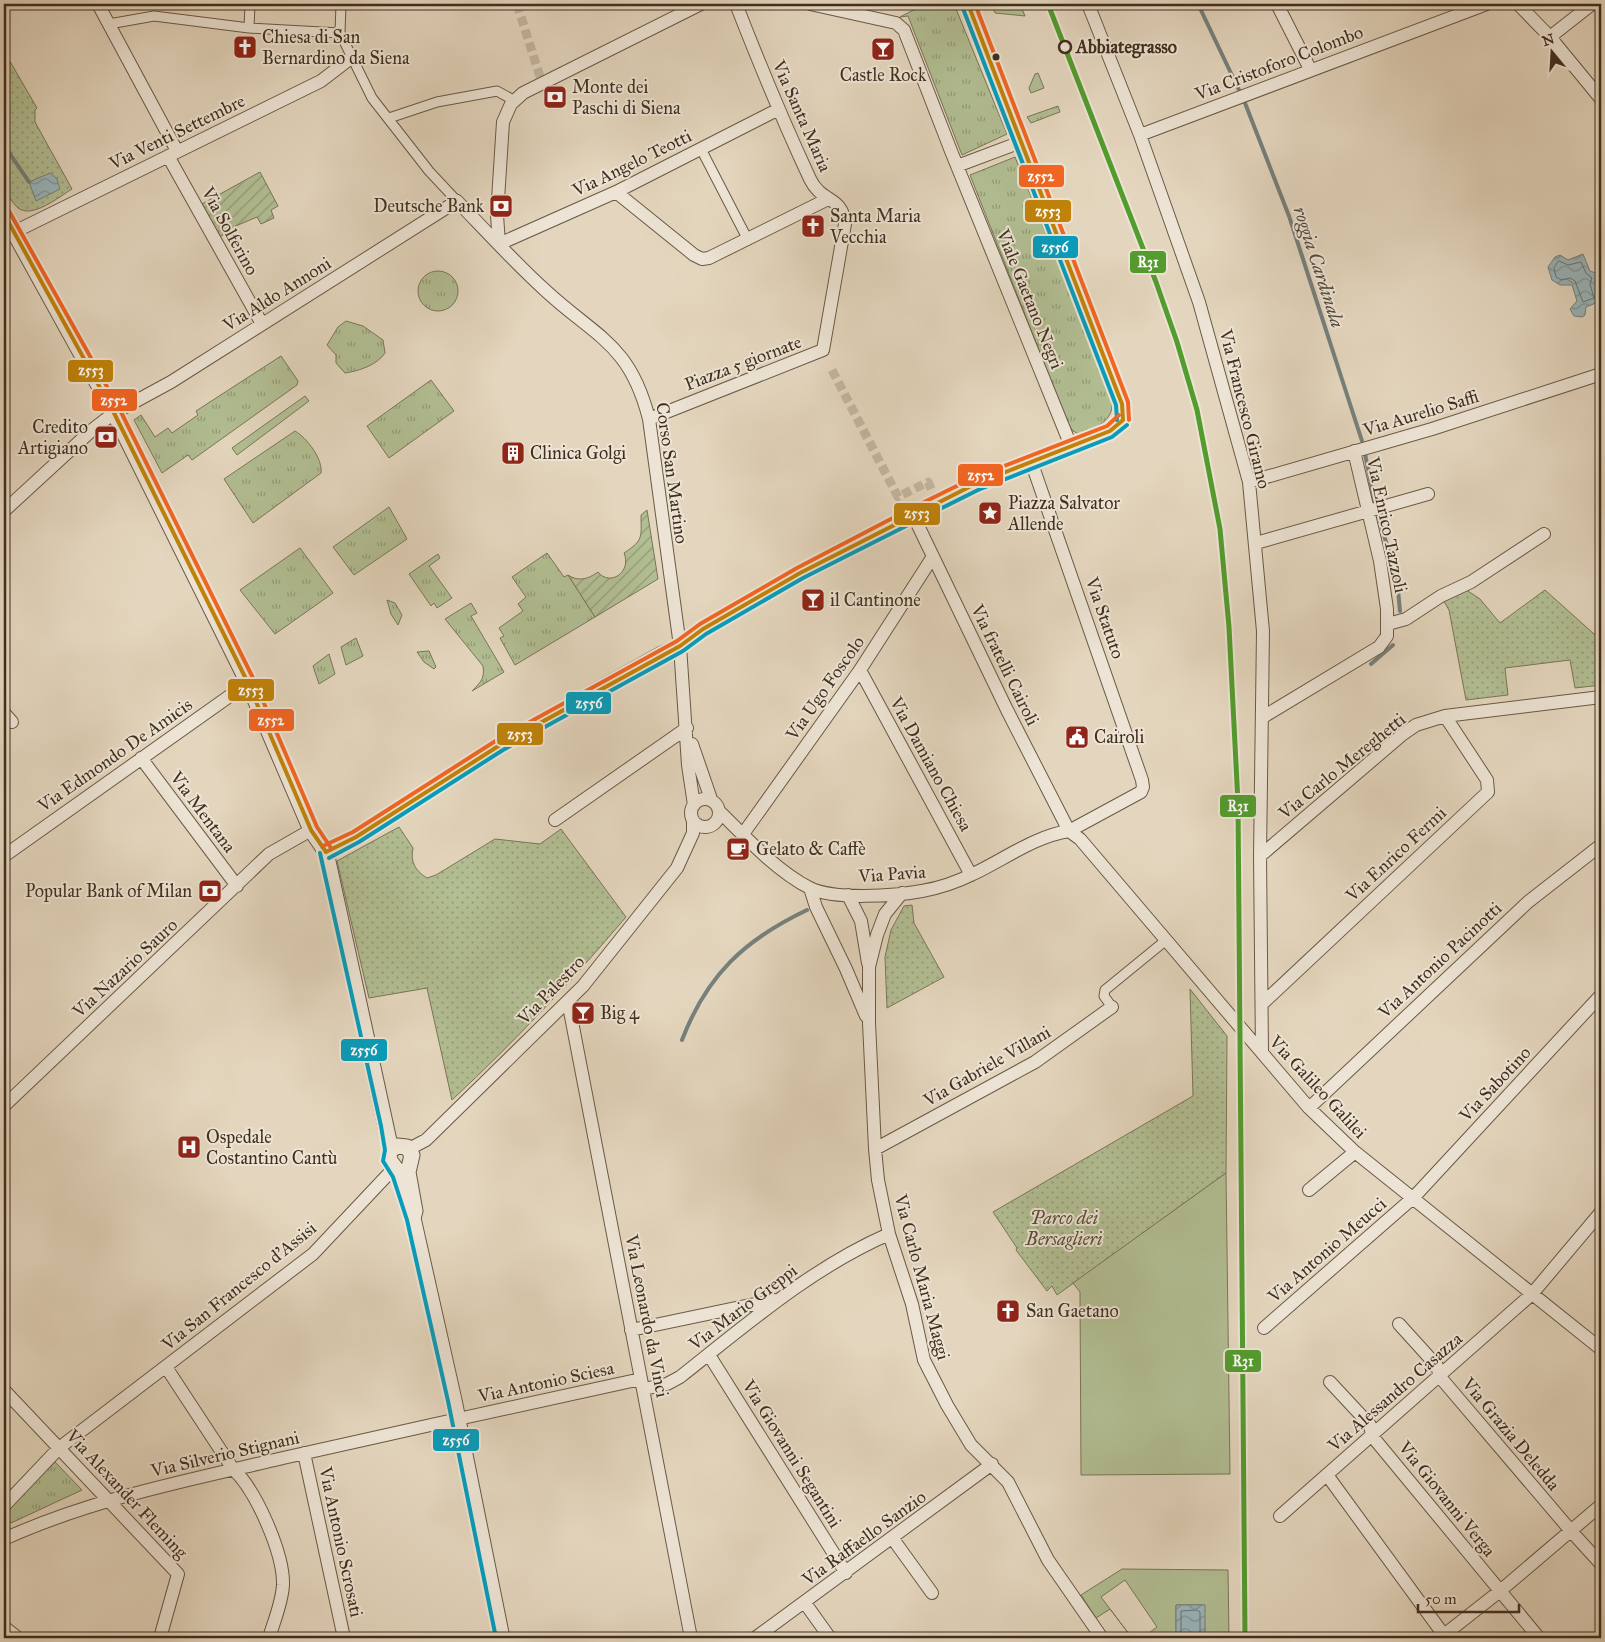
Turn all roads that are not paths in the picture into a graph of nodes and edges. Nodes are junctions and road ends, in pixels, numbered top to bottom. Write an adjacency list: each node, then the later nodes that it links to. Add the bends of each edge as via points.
1 (98, 4): 13 (street, Via Solferino)
2 (250, 4): 14 (street)
3 (341, 4): 15 (street)
4 (701, 4): 20 (street, via 536,86)
5 (736, 4): 21 (street, Via Santa Maria)
6 (810, 4): 27 (street, Viale Gaetano Negri, via 896,23 904,30)
7 (968, 4): 24 (street)
8 (1088, 4): 23 (street, Via Francesco Giramo)
9 (1277, 4): 18 (street)
10 (1487, 4): 18 (street, Via Cristoforo Colombo)
11 (1518, 4): 16 (street)
12 (1592, 4): 16 (street)
13 (109, 24): 14 (street, via 154,16); 26 (street, Via Solferino)
14 (248, 28): 15 (street)
15 (340, 33): 17 (street)
16 (1550, 37): 19 (street)
17 (351, 58): 22 (street, via 372,98); 26 (street, Via Venti Settembre, via 321,81)
18 (1310, 69): 23 (street, Via Cristoforo Colombo)
19 (1601, 99)
20 (514, 101): 22 (street, via 497,91 437,102); 34 (street, via 503,122 500,145)
21 (778, 110): 25 (street, Via Angelo Teotti); 29 (street, Via Santa Maria, via 816,190)
22 (389, 118): 30 (street, via 429,171)
23 (1140, 135): 43 (street, Via Francesco Giramo, via 1199,302)
24 (1021, 142): 27 (street); 40 (street, via 1122,404 1123,420 1110,431)
25 (701, 148): 28 (street, Via Angelo Teotti); 33 (street)
26 (172, 154): 32 (street, Via Venti Settembre); 35 (street, Via Solferino)
27 (957, 166): 40 (street, Viale Gaetano Negri)
28 (616, 192): 33 (street, via 702,259); 34 (street, Via Angelo Teotti)
29 (828, 199): 33 (street); 36 (street, Via Santa Maria, via 838,203 844,212 845,224)
30 (457, 201): 34 (street, Corso San Martino); 35 (street, Via Aldo Annoni)
31 (4, 214): 32 (street)
32 (9, 234): 38 (street)
33 (748, 240)
34 (499, 244): 39 (street, Corso San Martino, via 547,292 614,348 640,388)
35 (262, 324): 38 (street, Via Aldo Annoni, via 171,382)
36 (824, 350): 39 (street, Piazza 5 giornate)
37 (1601, 374): 41 (street, Via Aurelio Saffi)
38 (114, 413): 46 (street, Via Aldo Annoni); 54 (street)
39 (648, 419): 52 (street, Corso San Martino)
40 (1070, 446): 42 (street)
41 (1354, 451): 43 (street, Via Aurelio Saffi); 45 (street, Via Enrico Tazzoli)
42 (1031, 461): 47 (street); 60 (street, Via Statuto)
43 (1249, 482): 49 (street, Via Francesco Giramo)
44 (1428, 494): 45 (street)
45 (1367, 510): 49 (street); 51 (street, Via Enrico Tazzoli, via 1380,561)
46 (4, 511)
47 (913, 515): 50 (street, Via fratelli Cairoli); 52 (street, via 800,573)
48 (1544, 534): 51 (street, via 1471,582 1441,596 1406,619)
49 (1256, 543): 57 (street, Via Francesco Giramo)
50 (932, 558): 53 (street, Via Ugo Foscolo); 69 (street, Via fratelli Cairoli)
51 (1388, 624): 57 (street, Via Enrico Tazzoli, via 1387,636 1378,647)
52 (680, 646): 58 (street); 73 (street, via 500,745 356,837)
53 (860, 670): 71 (street, Via Ugo Foscolo); 76 (street, Via Damiano Chiesa)
54 (248, 683): 59 (street, Via Edmondo De Amicis); 68 (street)
55 (1601, 697): 56 (street, Via Carlo Mereghetti)
56 (1445, 716): 75 (street, Via Carlo Mereghetti, via 1416,725 1402,734); 85 (street, Via Enrico Fermi, via 1487,780 1488,792)
57 (1263, 717): 75 (street, Via Francesco Giramo)
58 (687, 728): 61 (street); 62 (street); 64 (street)
59 (141, 758): 74 (street, Via Edmondo De Amicis); 77 (street, Via Mentana)
60 (1143, 787): 69 (street, Via Pavia, via 1141,792)
61 (711, 799): 62 (street, via 701,799); 63 (street)
62 (694, 805): 65 (street, via 691,812)
63 (720, 812): 66 (street, Via Pavia); 67 (street)
64 (555, 820)
65 (693, 820): 67 (street); 70 (street, Via Palestro)
66 (730, 822): 67 (street); 71 (street, Via Pavia)
67 (709, 826): 70 (street)
68 (311, 830): 73 (street); 77 (street, Via Nazario Sauro, via 270,854)
69 (1069, 830): 76 (street, Via Pavia, via 1037,842); 81 (street, Via Galileo Galilei)
70 (693, 833): 84 (street, Via Palestro, via 666,884)
71 (743, 834): 78 (street, Via Pavia, via 786,872)
72 (1601, 844): 90 (street, Via Antonio Pacinotti, via 1528,902)
73 (326, 852): 93 (street, via 387,1125)
74 (4, 856)
75 (1260, 856): 85 (street, Via Francesco Giramo)
76 (972, 875): 79 (street, Via Pavia, via 938,888)
77 (237, 886): 89 (street, Via Nazario Sauro)
78 (810, 888): 80 (street, Via Pavia); 87 (street, Via Carlo Maria Maggi)
79 (902, 893): 80 (street, Via Pavia); 82 (street, Via Carlo Maria Maggi, via 885,914)
80 (848, 895): 82 (street, Via Carlo Maria Maggi, via 861,921)
81 (1165, 941): 86 (street, via 1105,990 1104,996); 88 (street, Via Galileo Galilei)
82 (869, 968): 87 (street, Via Carlo Maria Maggi)
83 (1601, 995): 95 (street, Via Sabotino)
84 (568, 1001): 93 (street, Via Palestro, via 426,1140); 102 (street, Via Leonardo da Vinci)
85 (1263, 1003): 88 (street, Via Francesco Giramo)
86 (1112, 1007): 91 (street, Via Gabriele Villani, via 1035,1062)
87 (868, 1023): 91 (street, Via Carlo Maria Maggi)
88 (1262, 1053): 90 (street, Via Galileo Galilei)
89 (4, 1106)
90 (1309, 1108): 92 (street, Via Galileo Galilei)
91 (874, 1149): 97 (street, Via Carlo Maria Maggi)
92 (1355, 1152): 94 (street); 95 (street, Via Galileo Galilei)
93 (401, 1155): 105 (street, Via San Francesco d'Assisi, via 313,1254); 110 (street, via 401,1179 413,1218)
94 (1309, 1190)
95 (1414, 1197): 98 (street, Via Galileo Galilei); 101 (street, Via Antonio Meucci)
96 (1601, 1212): 98 (street, Via Alessandro Casazza)
97 (889, 1234): 99 (street, Via Mario Greppi); 114 (street, Via Carlo Maria Maggi, via 912,1304 924,1360 968,1441)
98 (1532, 1294): 103 (street, Via Galileo Galilei); 106 (street, Via Alessandro Casazza)
99 (777, 1299): 102 (street); 104 (street, Via Mario Greppi)
100 (1399, 1324): 106 (street, Via Grazia Deledda, via 1437,1366)
101 (1264, 1328)
102 (631, 1330): 108 (street, Via Leonardo da Vinci)
103 (1601, 1349)
104 (709, 1354): 108 (street, Via Mario Greppi, via 667,1384); 125 (street, Via Giovanni Segantini)
105 (166, 1367): 112 (street, Via San Francesco d'Assisi); 115 (street, Via San Francesco d'Assisi)
106 (1440, 1377): 111 (street, Via Alessandro Casazza); 121 (street, Via Grazia Deledda)
107 (1330, 1382): 111 (street, Via Giovanni Verga, via 1370,1425)
108 (642, 1384): 110 (street, Via Antonio Sciesa); 136 (street, Via Leonardo da Vinci)
109 (4, 1390): 112 (street, Via Alexander Fleming)
110 (458, 1418): 113 (street, Via Silverio Stignani); 135 (street)
111 (1372, 1436): 116 (street, Via Alessandro Casazza); 126 (street, Via Giovanni Verga)
112 (59, 1448): 117 (street, Via Alexander Fleming); 119 (street, Via San Francesco d'Assisi)
113 (304, 1453): 115 (street, Via Silverio Stignani); 134 (street, Via Antonio Scrosati)
114 (992, 1464): 123 (street, Via Raffaello Sanzio); 139 (street, Via Carlo Maria Maggi, via 1008,1482 1048,1560)
115 (233, 1469): 117 (street, Via Silverio Stignani); 133 (street, Via San Francesco d'Assisi, via 243,1478 272,1534 280,1562 282,1593)
116 (1327, 1475): 120 (street, Via Alessandro Casazza); 130 (street)
117 (109, 1500): 122 (street, Via Silverio Stignani); 132 (street, Via Alexander Fleming, via 178,1574)
118 (1601, 1505): 121 (street)
119 (4, 1506)
120 (1280, 1516)
121 (1571, 1531): 124 (street, Via Grazia Deledda); 126 (street)
122 (4, 1539)
123 (893, 1539): 125 (street, Via Raffaello Sanzio); 127 (street)
124 (1601, 1564)
125 (846, 1573): 128 (street, Via Raffaello Sanzio)
126 (1500, 1591): 130 (street); 140 (street, Via Giovanni Verga)
127 (932, 1593)
128 (805, 1603): 137 (street, Via Raffaello Sanzio); 138 (street)
129 (4, 1627): 131 (street)
130 (1445, 1636)
131 (18, 1638)
132 (160, 1638)
133 (269, 1638)
134 (344, 1638)
135 (502, 1638)
136 (691, 1638)
137 (755, 1638)
138 (830, 1638)
139 (1102, 1638)
140 (1539, 1638)

